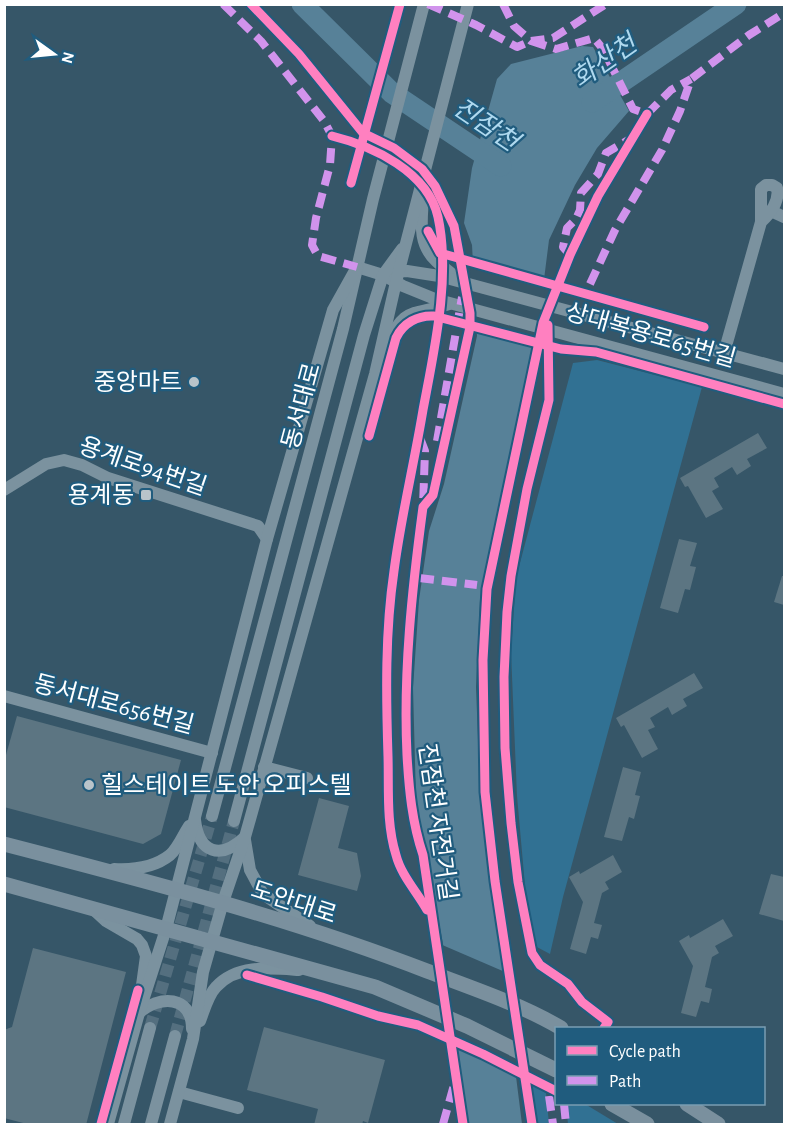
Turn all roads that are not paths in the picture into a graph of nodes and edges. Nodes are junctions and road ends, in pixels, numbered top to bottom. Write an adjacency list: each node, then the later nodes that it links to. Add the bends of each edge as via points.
1 (424, 4): 8 (street, 동서대로)
2 (468, 4): 3 (street)
3 (422, 180): 7 (street); 11 (street, via 422,238 435,260)
4 (771, 211): 5 (street); 6 (street); 6 (street, via 777,188 766,185 759,194)
5 (784, 217)
6 (761, 222): 13 (street)
7 (406, 244): 9 (street, 동서대로); 10 (street)
8 (357, 267): 9 (street, 상대복용로65번길); 18 (street, via 333,310); 23 (street, 동서대로)
9 (383, 275): 10 (street, 상대복용로65번길); 25 (street, 동서대로)
10 (397, 276): 11 (street, 상대복용로65번길); 12 (street, 상대복용로65번길); 15 (street)
11 (457, 280): 13 (street, 상대복용로65번길)
12 (437, 303): 15 (street, via 399,322); 16 (street, 상대복용로65번길, via 451,303 567,333)
13 (724, 352): 14 (street, 상대복용로65번길)
14 (784, 369)
15 (375, 374): 21 (street)
16 (784, 394)
17 (4, 490): 18 (street, 용계로94번길, via 46,464 64,460 258,526)
18 (267, 539): 20 (street)
19 (4, 696): 20 (street, 동서대로656번길)
20 (212, 753): 24 (street)
21 (264, 767): 22 (street); 26 (street)
22 (307, 778)
23 (212, 816)
24 (195, 818): 26 (street, via 201,841 219,852); 28 (street, via 171,854 154,865); 30 (street)
25 (234, 821)
26 (244, 837): 31 (street); 34 (street, via 250,870 263,894)
27 (4, 844): 28 (main road, 도안대로)
28 (97, 868): 30 (main road, 도안대로)
29 (4, 884): 32 (main road)
30 (177, 890): 31 (main road, 도안대로); 33 (street)
31 (222, 902): 34 (main road, 도안대로); 35 (street)
32 (90, 907): 33 (main road); 37 (street, via 142,945 146,956)
33 (166, 929): 35 (main road); 37 (street)
34 (321, 933): 38 (main road, 도안대로, via 457,982)
35 (212, 942): 36 (main road); 41 (street, via 203,972)
36 (318, 971): 41 (street, via 253,969 232,974 214,988); 42 (main road, via 414,1003)
37 (139, 1013): 41 (street, via 147,1006 171,1000 188,1012); 47 (street)
38 (556, 1025)
39 (150, 1028): 48 (street)
40 (176, 1036): 49 (street)
41 (193, 1039): 43 (street)
42 (555, 1069)
43 (179, 1092): 46 (street); 50 (street)
44 (614, 1105): 51 (main road)
45 (688, 1105): 52 (main road)
46 (238, 1108)
47 (108, 1125)
48 (124, 1125)
49 (151, 1125)
50 (170, 1125)
51 (647, 1125)
52 (718, 1125)

